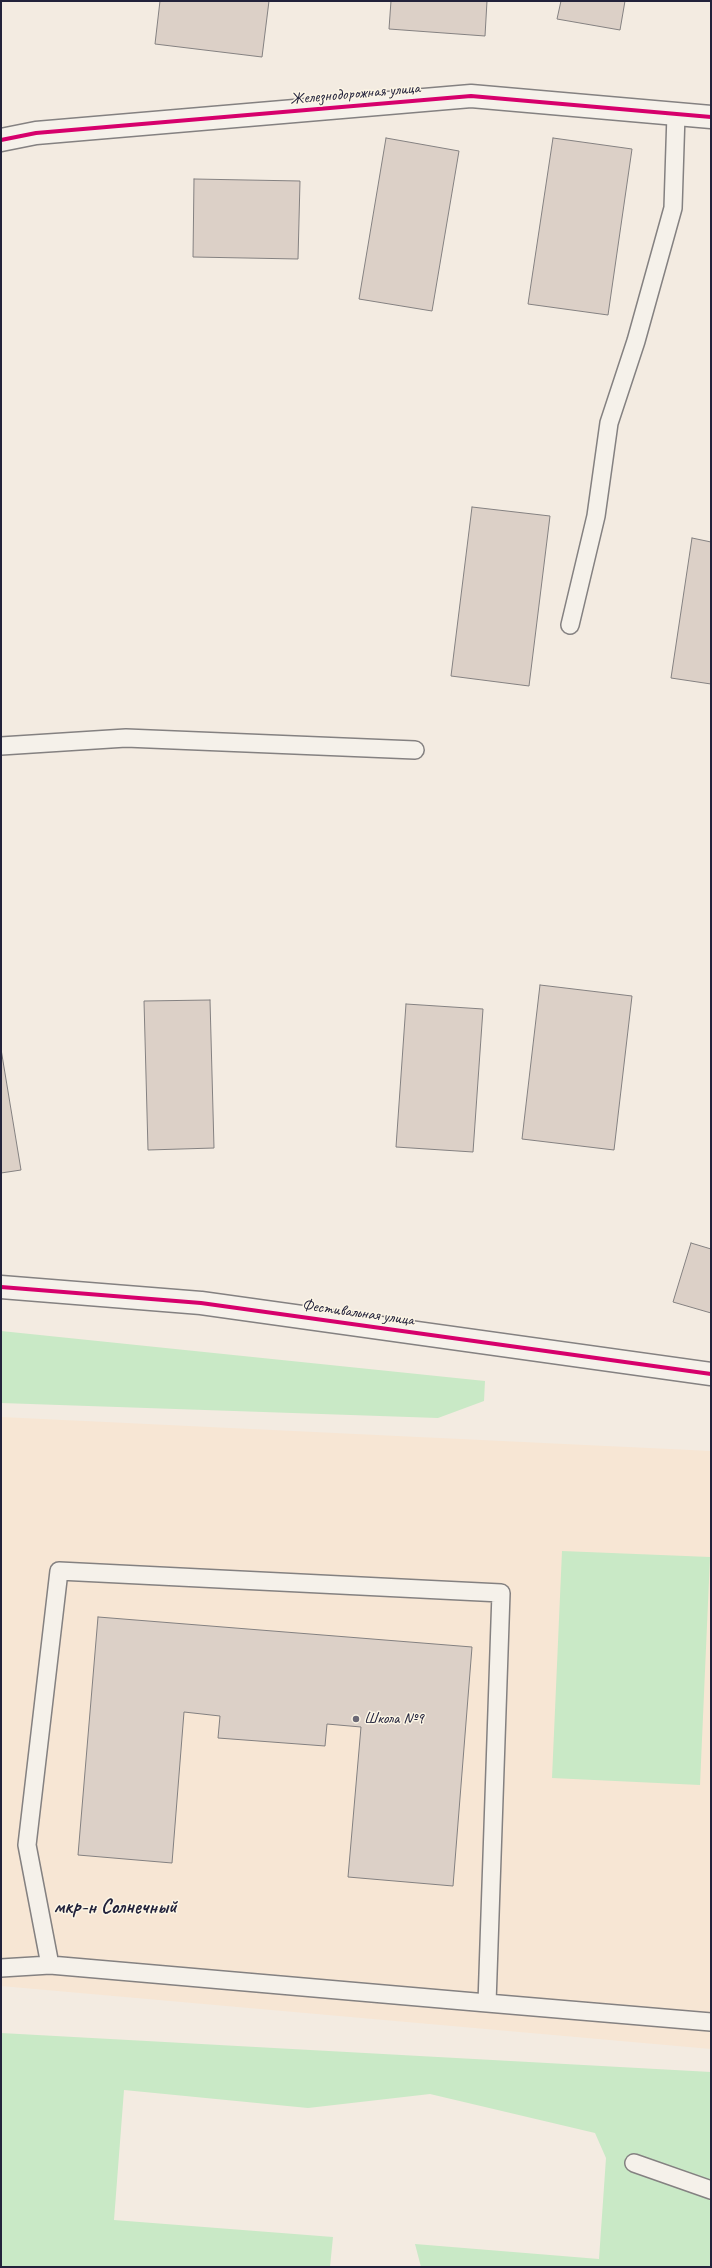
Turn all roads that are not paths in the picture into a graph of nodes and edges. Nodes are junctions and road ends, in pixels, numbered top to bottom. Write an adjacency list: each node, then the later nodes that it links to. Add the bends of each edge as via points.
1 (676, 114): 2 (street, Железнодорожная улица); 3 (street, Железнодорожная улица, via 471,96 36,133); 4 (lane, via 673,208 636,341 609,423 596,516)
2 (711, 117)
3 (1, 140)
4 (570, 625)
5 (1, 746): 6 (lane, via 126,738)
6 (415, 750)
7 (1, 1287): 8 (street, Фестивальная улица, via 201,1303)
8 (711, 1374)
9 (50, 1965): 10 (lane); 11 (lane); 11 (lane, via 27,1845 59,1571 501,1593)
10 (1, 1968)
11 (487, 2003): 12 (lane)
12 (711, 2022)
13 (634, 2163): 14 (lane)
14 (711, 2190)

